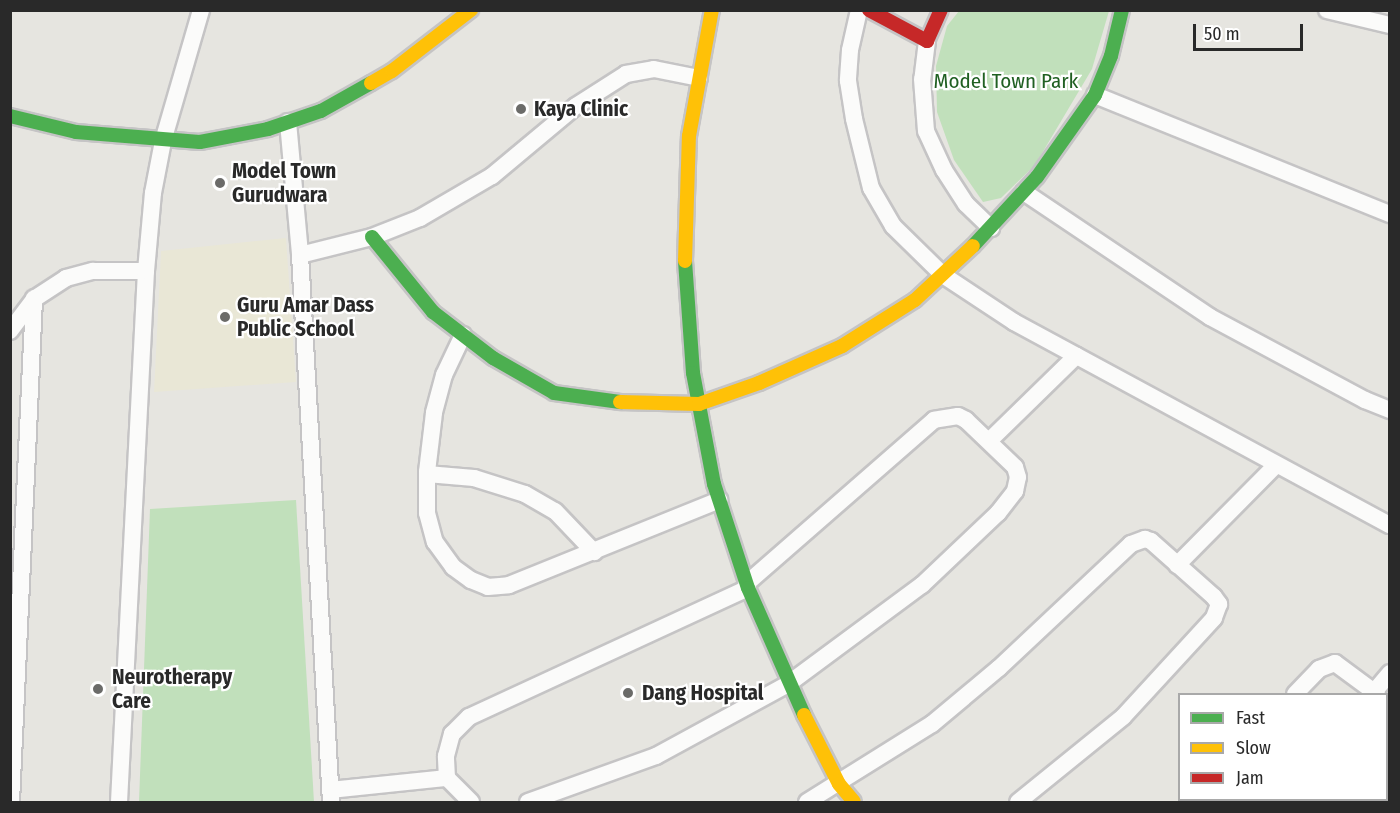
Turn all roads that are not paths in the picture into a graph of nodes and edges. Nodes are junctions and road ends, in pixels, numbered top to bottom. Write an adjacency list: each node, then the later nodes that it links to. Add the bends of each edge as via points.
1 (201, 10): 17 (street)
2 (471, 10): 16 (street, via 392,70 321,111)
3 (712, 10): 11 (street)
4 (859, 10): 24 (street, via 849,50 848,81 871,188 893,226)
5 (869, 10): 10 (street)
6 (942, 10): 10 (street)
7 (1122, 10): 12 (street, via 1111,56)
8 (1327, 10): 9 (street)
9 (1389, 25)
10 (927, 41): 20 (street, via 922,79 926,131 966,204)
11 (699, 78): 21 (street, via 654,69 626,74 576,106 492,176 420,218); 29 (street, via 689,136 685,257 693,373)
12 (1095, 95): 18 (street); 19 (street)
13 (10, 106): 15 (street)
14 (10, 116): 15 (street)
15 (27, 118): 17 (street, via 76,132)
16 (288, 122): 17 (street, via 200,142); 22 (street)
17 (163, 141): 23 (street, via 153,193)
18 (1024, 192): 20 (street); 30 (street, via 1209,317)
19 (1389, 214)
20 (991, 228): 24 (street)
21 (372, 237): 22 (street); 27 (street, via 433,312)
22 (300, 255): 46 (street)
23 (146, 271): 25 (street, via 93,271 66,278); 48 (street)
24 (943, 274): 28 (street, via 1014,322); 29 (street, via 915,300 842,346 759,383)
25 (34, 299): 26 (street); 47 (street)
26 (10, 331)
27 (463, 335): 29 (street, via 493,358 554,393 622,402); 33 (street, via 444,375 434,413)
28 (1076, 356): 31 (street); 32 (street)
29 (699, 404): 34 (street)
30 (1389, 410)
31 (989, 441): 38 (street, via 958,416 934,420); 40 (street, via 1016,468 1018,477 1015,491 998,513 922,585)
32 (1276, 465): 35 (street); 37 (street)
33 (427, 474): 36 (street, via 474,478 525,494 555,511); 36 (street, via 427,513 435,542 453,567 471,580 488,587 509,585)
34 (719, 500): 36 (street); 38 (street)
35 (1389, 525)
36 (594, 552)
37 (1177, 565): 45 (street, via 1151,541 1131,544 999,668 932,724); 53 (street, via 1219,604 1214,618 1123,717)
38 (747, 586): 40 (street); 44 (street, via 469,717 452,734 446,756)
39 (1389, 673): 43 (street)
40 (788, 684): 45 (street); 50 (street, via 656,756)
41 (1296, 693): 42 (street, via 1319,669 1335,663)
42 (1374, 693)
43 (1384, 693)
44 (447, 778): 46 (street); 49 (street)
45 (839, 784): 51 (street); 52 (street)
46 (331, 796)
47 (11, 802)
48 (120, 802)
49 (471, 802)
50 (528, 802)
51 (807, 802)
52 (854, 802)
53 (1018, 802)

